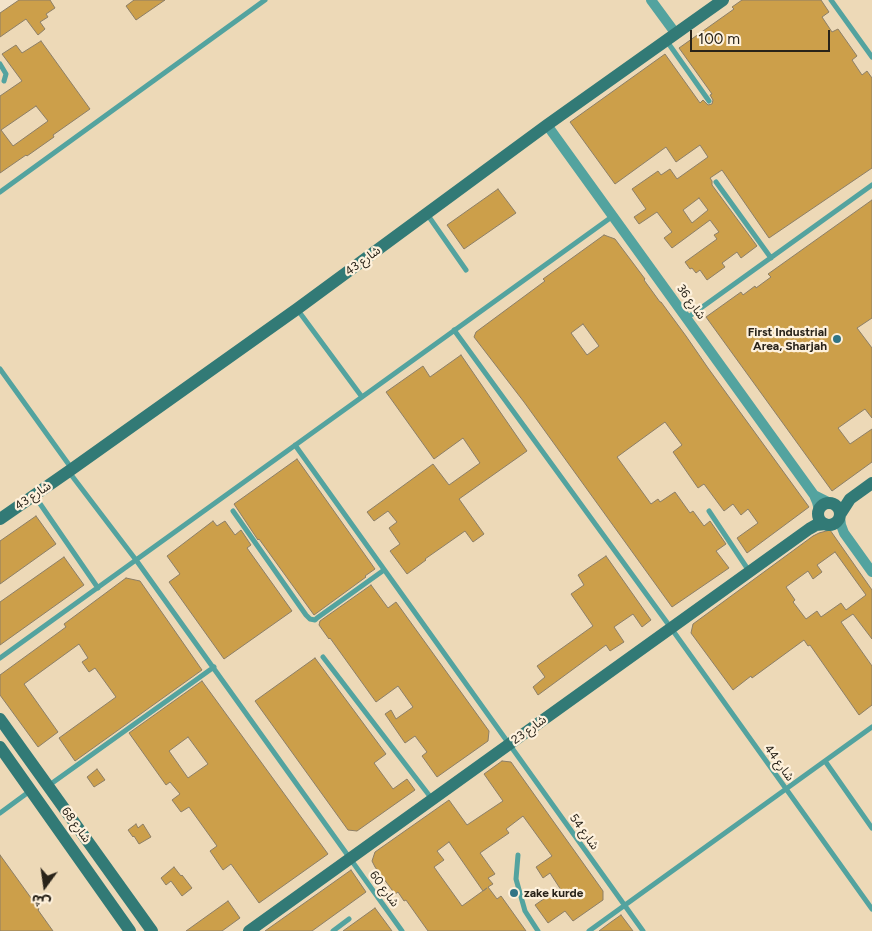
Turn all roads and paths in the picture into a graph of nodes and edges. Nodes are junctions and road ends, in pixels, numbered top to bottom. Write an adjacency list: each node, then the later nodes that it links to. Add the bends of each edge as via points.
1 (264, 0): 13 (lane)
2 (652, 0): 5 (street)
3 (723, 0): 5 (street, شارع 43)
4 (831, 0): 6 (lane)
5 (671, 37): 9 (lane); 10 (street, شارع 43)
6 (872, 57)
7 (0, 64): 8 (lane, via 6,74)
8 (4, 82)
9 (709, 101)
10 (547, 125): 14 (street, شارع 43); 15 (street, شارع 36)
11 (716, 182): 16 (lane)
12 (872, 184): 16 (lane)
13 (0, 192)
14 (426, 214): 17 (lane); 18 (street, شارع 43)
15 (613, 216): 19 (street, شارع 36); 20 (lane)
16 (770, 258): 19 (lane)
17 (466, 270)
18 (297, 309): 22 (lane); 24 (street, شارع 43)
19 (687, 318): 29 (street, شارع 36, via 817,502)
20 (454, 330): 22 (lane); 36 (lane, شارع 44)
21 (0, 369): 24 (lane, شارع 60)
22 (362, 397): 23 (lane)
23 (295, 445): 31 (lane); 32 (lane, شارع 54)
24 (70, 470): 26 (street, شارع 43); 31 (lane, شارع 60)
25 (872, 484): 29 (street)
26 (34, 495): 30 (street, شارع 43); 35 (lane)
27 (709, 511): 33 (lane)
28 (233, 512): 32 (lane, via 310,619 315,620)
29 (830, 513): 33 (street, شارع 23); 34 (street)
30 (0, 518)
31 (136, 560): 35 (lane); 39 (lane, شارع 60)
32 (384, 570): 42 (lane, شارع 54)
33 (750, 571): 36 (street, شارع 23)
34 (872, 572)
35 (98, 588): 38 (lane)
36 (671, 628): 42 (street, شارع 23); 46 (lane, شارع 44)
37 (323, 657): 48 (lane)
38 (0, 658)
39 (214, 667): 45 (lane); 52 (lane, شارع 60)
40 (0, 719): 45 (street, شارع 68)
41 (872, 727): 44 (lane)
42 (509, 744): 48 (street, شارع 23); 53 (lane, شارع 54)
43 (0, 747): 47 (street, شارع 68)
44 (825, 761): 46 (lane); 50 (lane)
45 (48, 786): 57 (street, شارع 68)
46 (786, 789): 53 (lane); 54 (lane, شارع 44)
47 (31, 790): 49 (lane); 56 (street, شارع 68)
48 (432, 800): 52 (street, شارع 23)
49 (0, 813)
50 (872, 828)
51 (518, 855): 61 (lane, via 516,879 525,911)
52 (350, 858): 58 (street, شارع 23); 60 (lane, شارع 60)
53 (625, 905): 62 (lane); 63 (lane, شارع 54)
54 (872, 909)
55 (349, 920): 59 (lane)
56 (130, 931)
57 (152, 931)
58 (249, 931)
59 (333, 931)
60 (402, 931)
61 (538, 931)
62 (588, 931)
63 (643, 931)

